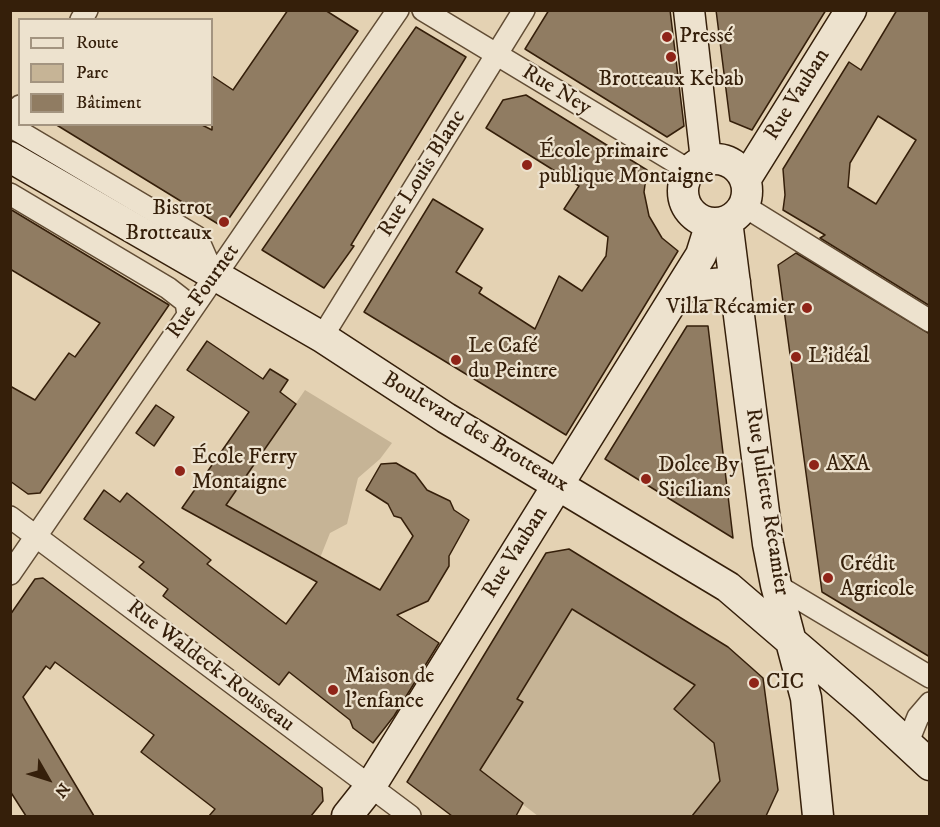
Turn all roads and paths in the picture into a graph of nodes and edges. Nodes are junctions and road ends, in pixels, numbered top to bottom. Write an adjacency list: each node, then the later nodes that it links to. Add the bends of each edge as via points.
1 (398, 10): 12 (street, Rue Fournet)
2 (423, 10): 6 (street, Rue Ney)
3 (524, 10): 6 (street, Rue Louis Blanc)
4 (689, 10): 9 (main road)
5 (851, 10): 11 (main road, Rue Vauban)
6 (497, 55): 9 (street, Rue Ney); 17 (street, Rue Louis Blanc)
7 (10, 126): 12 (street, via 197,237)
8 (10, 157): 12 (main road, Boulevard des Brotteaux)
9 (698, 165): 11 (main road, via 720,159 733,164); 11 (main road, via 682,190 685,203 698,219)
10 (10, 194): 15 (street, via 168,288 186,302)
11 (732, 208): 13 (main road, Rue Juliette Récamier); 14 (main road, Rue Vauban); 16 (street)
12 (214, 277): 15 (street, Rue Fournet); 17 (main road, Boulevard des Brotteaux)
13 (735, 282): 14 (main road); 22 (main road, Rue Juliette Récamier)
14 (681, 287): 18 (main road, Rue Vauban)
15 (188, 315): 20 (street, Rue Fournet)
16 (930, 321)
17 (321, 337): 18 (main road, Boulevard des Brotteaux, via 446,418)
18 (560, 484): 23 (main road, Boulevard des Brotteaux, via 728,587); 28 (main road, Rue Vauban)
19 (10, 517): 20 (street, Rue Waldeck-Rousseau)
20 (36, 537): 21 (street, Rue Fournet); 28 (street, Rue Waldeck-Rousseau)
21 (10, 574)
22 (776, 585): 23 (main road, Rue Juliette Récamier); 24 (street)
23 (791, 642): 26 (main road, Boulevard des Brotteaux); 29 (main road, Rue Juliette Récamier, via 806,698)
24 (930, 676)
25 (930, 703): 26 (street, via 918,717)
26 (907, 744): 27 (main road, Boulevard des Brotteaux)
27 (930, 765)
28 (370, 787): 30 (main road, Rue Vauban); 31 (street, Rue Waldeck-Rousseau)
29 (811, 809)
30 (347, 816)
31 (410, 816)

